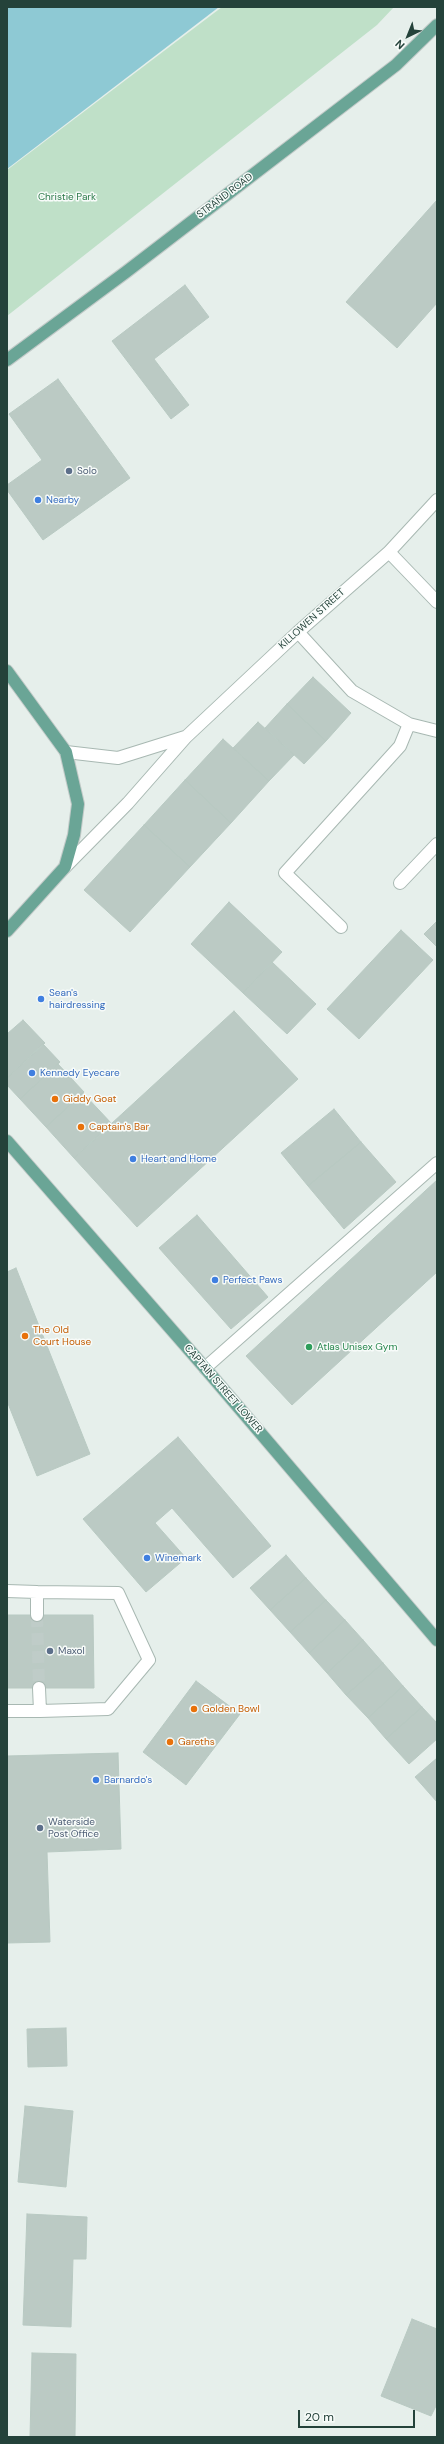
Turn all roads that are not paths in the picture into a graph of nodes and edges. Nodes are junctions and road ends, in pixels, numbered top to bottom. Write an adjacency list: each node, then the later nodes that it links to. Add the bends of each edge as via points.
1 (437, 25): 2 (main road, STRAND ROAD, via 396,65)
2 (7, 360)
3 (437, 500): 4 (street, KILLOWEN STREET)
4 (389, 552): 5 (street); 6 (street, KILLOWEN STREET)
5 (437, 602)
6 (298, 632): 8 (street, via 352,691); 10 (street, KILLOWEN STREET)
7 (7, 671): 11 (main road)
8 (409, 724): 9 (street); 15 (street, via 400,746 285,873)
9 (437, 731)
10 (186, 736): 11 (street, KILLOWEN STREET, via 118,758); 13 (street, KILLOWEN STREET, via 128,802)
11 (66, 752): 13 (main road, KILLOWEN STREET, via 78,804 74,835)
12 (437, 844): 14 (street)
13 (65, 867): 16 (main road, KILLOWEN STREET)
14 (400, 883)
15 (341, 927)
16 (7, 931)
17 (7, 1141): 19 (main road, CAPTAIN STREET LOWER)
18 (437, 1163): 19 (street)
19 (206, 1368): 23 (main road, CAPTAIN STREET LOWER)
20 (7, 1591): 21 (street)
21 (36, 1592): 22 (street); 26 (street, via 118,1593 149,1660 108,1710)
22 (37, 1615)
23 (437, 1640)
24 (39, 1688): 26 (street)
25 (7, 1711): 26 (street)
26 (40, 1711)

